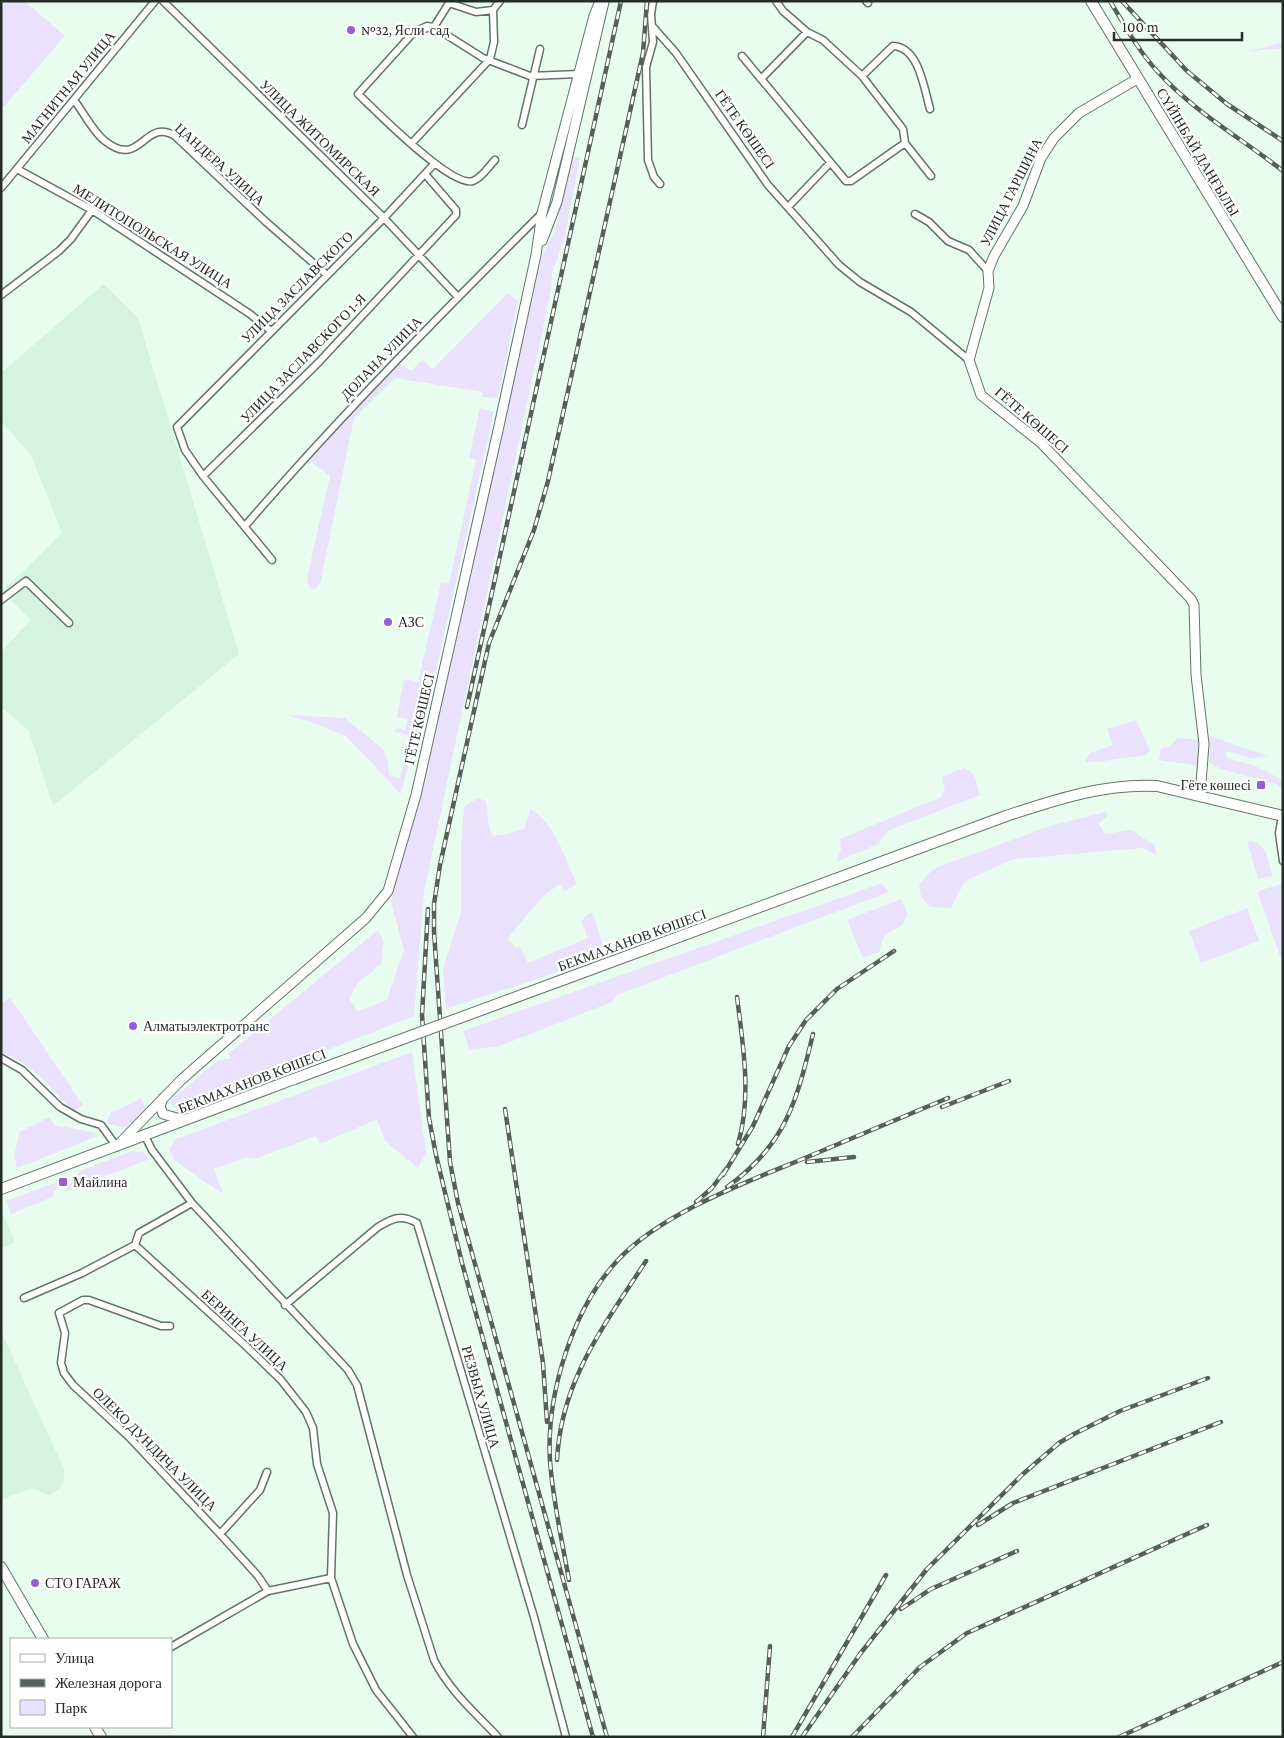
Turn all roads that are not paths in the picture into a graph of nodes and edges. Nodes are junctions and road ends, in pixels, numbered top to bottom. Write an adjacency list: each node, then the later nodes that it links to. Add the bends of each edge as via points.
1 (155, 1): 20 (street, МАГНИТНАЯ УЛИЦА)
2 (163, 1): 37 (street, УЛИЦА ЖИТОМИРСКАЯ)
3 (500, 1): 8 (street)
4 (602, 1): 15 (main road, ГЁТЕ КӨШЕСІ, via 594,16); 39 (main road, ГЁТЕ КӨШЕСІ, via 557,202)
5 (653, 1): 10 (street)
6 (1091, 1): 19 (main road, СҮЙІНБАЙ ДАҢҒЫЛЫ)
7 (779, 2): 11 (street)
8 (493, 10): 9 (street, via 476,12 450,3); 14 (street, via 494,42)
9 (434, 27): 14 (street, via 482,58); 24 (street, via 427,26 414,32 358,94)
10 (653, 27): 31 (street, via 653,42 646,67 648,160); 33 (street, ГЁТЕ КӨШЕСІ, via 676,53 768,185)
11 (807, 32): 17 (street, via 823,40); 18 (street)
12 (540, 49): 16 (street)
13 (742, 56): 18 (street)
14 (490, 59): 16 (street); 24 (street)
15 (579, 74): 16 (street); 35 (main road, ГЁТЕ КӨШЕСІ)
16 (534, 76): 22 (street)
17 (862, 76): 21 (street, via 893,46 901,46 908,51 918,69); 23 (street, via 903,129)
18 (761, 79): 26 (street)
19 (1137, 79): 40 (main road, УЛИЦА ГАРШИНА, via 1079,113 1054,138 1041,158 1023,206); 44 (main road, СҮЙІНБАЙ ДАҢҒЫЛЫ)
20 (74, 100): 28 (street, МАГНИТНАЯ УЛИЦА); 41 (street, ЦАНДЕРА УЛИЦА, via 103,140 112,146 136,148 156,131 164,130 175,136)
21 (930, 108)
22 (522, 125)
23 (905, 143): 26 (street, via 852,181 846,181); 30 (street)
24 (411, 144): 27 (street)
25 (495, 160): 27 (street, via 473,181 465,181)
26 (830, 163): 33 (street)
27 (434, 164): 29 (street, УЛИЦА ЗАСЛАВСКОГО)
28 (17, 169): 32 (street, МАГНИТНАЯ УЛИЦА); 34 (street, МЕЛИТОПОЛЬСКАЯ УЛИЦА)
29 (425, 174): 37 (street, УЛИЦА ЗАСЛАВСКОГО); 38 (street, УЛИЦА ЗАСЛАВСКОГО 1-Я, via 456,213)
30 (931, 176)
31 (660, 184)
32 (1, 188)
33 (788, 207): 46 (street, ГЁТЕ КӨШЕСІ, via 839,266 911,312)
34 (92, 210): 42 (street, via 72,239); 45 (street, МЕЛИТОПОЛЬСКАЯ УЛИЦА)
35 (542, 213): 39 (main road, ГЁТЕ КӨШЕСІ); 43 (street, ДОЛАНА УЛИЦА)
36 (914, 214): 40 (street, УЛИЦА ГАРШИНА, via 929,222 948,241 968,250)
37 (384, 218): 38 (street, УЛИЦА ЖИТОМИРСКАЯ); 41 (street, УЛИЦА ЗАСЛАВСКОГО)
38 (418, 254): 43 (street, УЛИЦА ЖИТОМИРСКАЯ); 47 (street, УЛИЦА ЗАСЛАВСКОГО 1-Я, via 318,363)
39 (536, 255): 56 (main road, ГЁТЕ КӨШЕСІ, via 416,795 388,891 366,918)
40 (988, 271): 46 (main road, УЛИЦА ГАРШИНА, via 989,288)
41 (327, 275): 45 (street, УЛИЦА ЗАСЛАВСКОГО)
42 (1, 295)
43 (457, 296): 48 (street, ДОЛАНА УЛИЦА, via 310,450)
44 (1283, 317)
45 (271, 331): 47 (street, УЛИЦА ЗАСЛАВСКОГО, via 177,427 185,450)
46 (969, 360): 52 (main road, ГЁТЕ КӨШЕСІ, via 981,394 1040,442 1191,599 1204,744)
47 (203, 476): 48 (street)
48 (245, 526): 49 (street)
49 (272, 560)
50 (1, 600): 51 (street, via 26,581)
51 (69, 623)
52 (1200, 796): 53 (main road, БЕКМАХАНОВ КӨШЕСІ); 57 (main road, БЕКМАХАНОВ КӨШЕСІ, bridge, via 1157,786 1136,785 1076,794 1006,816)
53 (1282, 816): 54 (street, via 1279,844)
54 (1283, 862)
55 (1, 1058): 59 (street, via 22,1070 60,1107 81,1119 101,1125)
56 (164, 1096): 57 (main road, via 160,1106 163,1114); 59 (main road, ГЁТЕ КӨШЕСІ)
57 (186, 1120): 58 (main road, БЕКМАХАНОВ КӨШЕСІ)
58 (145, 1136): 59 (main road, БЕКМАХАНОВ КӨШЕСІ); 61 (street)
59 (117, 1147): 60 (main road, БЕКМАХАНОВ КӨШЕСІ)
60 (1, 1189)
61 (192, 1203): 62 (street, via 139,1233); 64 (street)
62 (135, 1245): 63 (street); 69 (street, БЕРИНГА УЛИЦА, via 248,1347 281,1380 306,1412 313,1428 316,1464 332,1512)
63 (24, 1298)
64 (285, 1305): 74 (street, via 348,1370 357,1385 407,1575 434,1660 464,1702); 75 (street, РЕЗВЫХ УЛИЦА, via 378,1227 396,1217 406,1217 417,1223 534,1617)
65 (170, 1326): 67 (street, ОЛЕКО ДУНДИЧА УЛИЦА, via 161,1326 83,1300 59,1313 65,1333 61,1363 73,1385 129,1437)
66 (267, 1472): 67 (street, via 260,1490)
67 (220, 1534): 70 (street, ОЛЕКО ДУНДИЧА УЛИЦА)
68 (1, 1567): 71 (main road)
69 (331, 1578): 70 (street); 73 (street, БЕРИНГА УЛИЦА, via 353,1644 376,1690)
70 (268, 1591): 72 (street)
71 (42, 1638)
72 (172, 1646)
73 (413, 1737)
74 (498, 1737)
75 (566, 1737)

